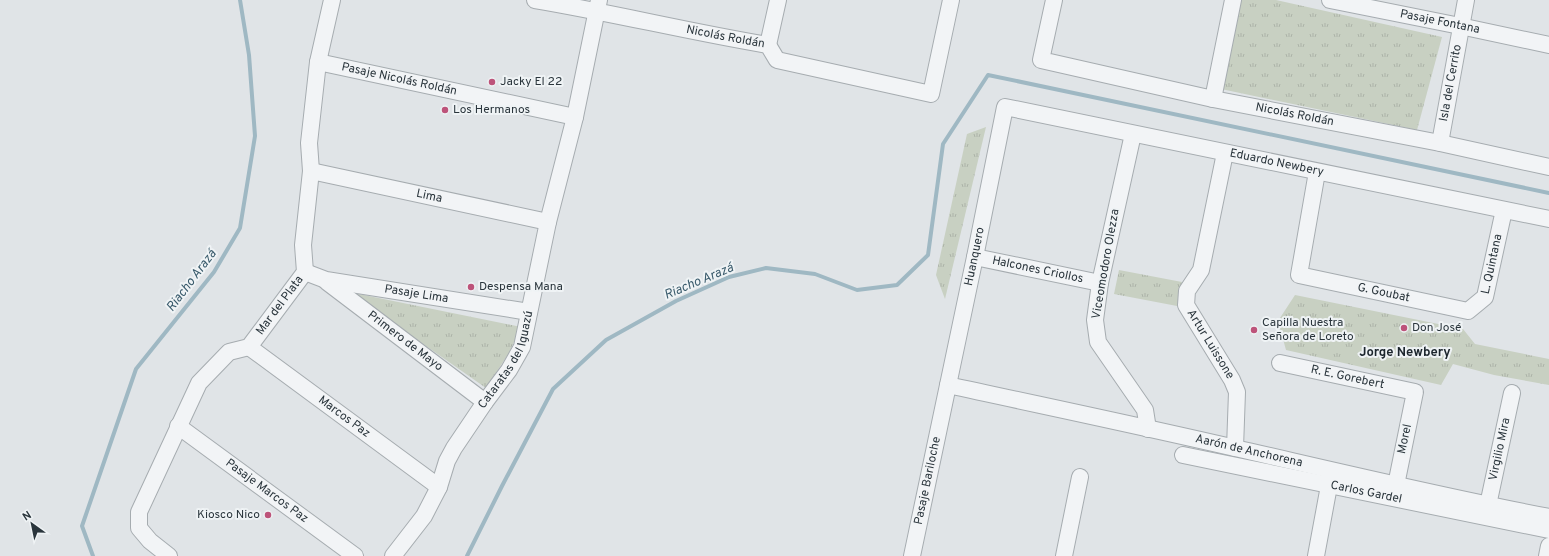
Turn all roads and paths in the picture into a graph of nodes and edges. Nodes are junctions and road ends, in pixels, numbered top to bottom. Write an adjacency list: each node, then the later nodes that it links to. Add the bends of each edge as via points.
1 (332, 0): 13 (street, Mar del Plata)
2 (535, 0): 9 (street, Nicolás Roldán)
3 (778, 0): 11 (street)
4 (951, 0): 11 (street, Nicolás Roldán, via 931,94 777,60)
5 (1054, 0): 14 (street, Nicolás Roldán, via 1041,60)
6 (1233, 0): 14 (street)
7 (1330, 0): 10 (street, Pasaje Fontana)
8 (1466, 0): 10 (street, Isla del Cerrito)
9 (598, 5): 11 (street, Nicolás Roldán); 16 (street, Cataratas del Iguazú)
10 (1460, 26): 12 (street, Pasaje Fontana); 18 (street, Isla del Cerrito)
11 (768, 45)
12 (1549, 45)
13 (318, 62): 16 (street, Pasaje Nicolás Roldán); 21 (street, Mar del Plata, via 309,143)
14 (1213, 98): 18 (street, Nicolás Roldán)
15 (1005, 107): 17 (street, Eduardo Newbery); 26 (street, Huanquero)
16 (575, 117): 25 (street, Cataratas del Iguazú)
17 (1133, 134): 19 (street, Eduardo Newbery); 29 (street, Viceomodoro Olezza)
18 (1440, 143): 20 (street, Nicolás Roldán)
19 (1225, 153): 22 (street, Eduardo Newbery); 41 (street, Artur Luissone, via 1201,270 1187,291 1186,305 1237,392)
20 (1549, 167)
21 (311, 171): 25 (street, Lima); 27 (street, Mar del Plata, via 303,245)
22 (1317, 172): 23 (street, Eduardo Newbery); 30 (street, G. Goubat, via 1299,275)
23 (1504, 210): 24 (street, Eduardo Newbery); 30 (street, L. Quintana, via 1485,297)
24 (1549, 219)
25 (548, 222): 31 (street, Cataratas del Iguazú)
26 (976, 257): 29 (street, Halcones Criollos); 34 (street, Huanquero)
27 (305, 272): 28 (street, Pasaje Lima); 32 (street, Mar del Plata)
28 (326, 280): 31 (street, Pasaje Lima); 37 (street, Primero de Mayo)
29 (1100, 283): 40 (street, Viceomodoro Olezza, via 1095,320 1098,342 1145,410)
30 (1468, 311)
31 (530, 312): 37 (street, Cataratas del Iguazú, via 522,347 509,370)
32 (249, 347): 39 (street, Mar del Plata, via 229,352 199,383); 46 (street, Marcos Paz)
33 (1280, 363): 35 (street, R. E. Gorebert)
34 (948, 385): 38 (street, Huanquero); 40 (street, Aarón de Anchorena)
35 (1415, 392): 45 (street, Morel)
36 (1512, 393): 47 (street, Virgilio Mira)
37 (485, 402): 46 (street, Cataratas del Iguazú, via 454,448)
38 (944, 405): 54 (street, Pasaje Bariloche)
39 (178, 426): 51 (street, Mar del Plata, via 139,512 139,528); 52 (street, Pasaje Marcos Paz)
40 (1148, 428): 41 (street, Aarón de Anchorena)
41 (1235, 448): 44 (street, Aarón de Anchorena)
42 (1183, 455): 44 (street, Carlos Gardel)
43 (1080, 477): 55 (street)
44 (1331, 478): 45 (street, Aarón de Anchorena); 49 (street, Carlos Gardel); 56 (street)
45 (1396, 485): 47 (street, Aarón de Anchorena)
46 (439, 487): 53 (street, Cataratas del Iguazú, via 424,516)
47 (1488, 505): 48 (street, Aarón de Anchorena)
48 (1549, 517)
49 (1549, 530)
50 (1549, 546): 57 (street)
51 (169, 556)
52 (355, 556)
53 (393, 556)
54 (912, 556)
55 (1064, 556)
56 (1316, 556)
57 (1547, 556)

